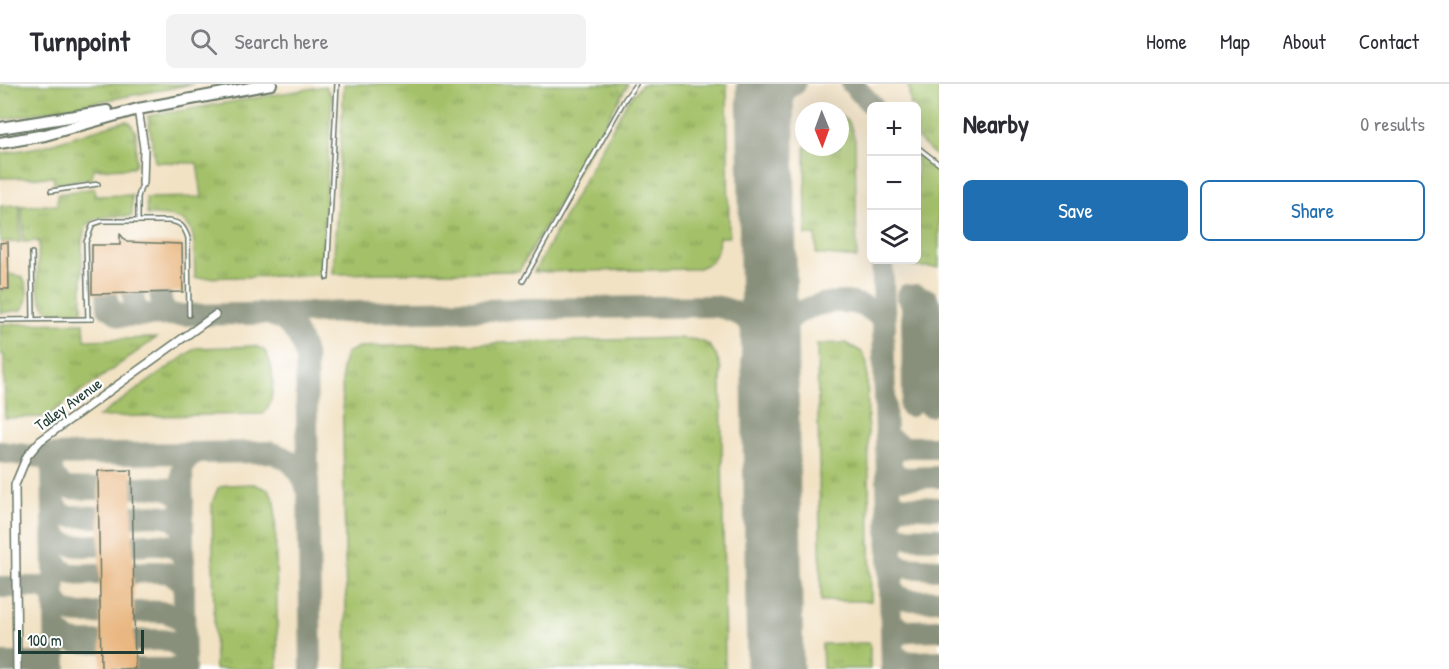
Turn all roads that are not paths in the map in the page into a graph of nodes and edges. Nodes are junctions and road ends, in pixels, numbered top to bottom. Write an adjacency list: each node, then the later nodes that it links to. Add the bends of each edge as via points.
1 (271, 84): 4 (main road)
2 (338, 84): 14 (lane)
3 (636, 84): 15 (lane)
4 (138, 109): 5 (main road, via 100,111); 6 (main road); 9 (street, via 144,148)
5 (0, 128)
6 (0, 143)
7 (921, 150): 8 (lane)
8 (939, 164)
9 (143, 183): 12 (lane, via 138,198)
10 (98, 184): 11 (lane)
11 (51, 191)
12 (138, 221): 16 (lane, via 168,220 185,228); 18 (lane, via 102,221 88,231 90,319)
13 (32, 253): 18 (lane)
14 (327, 278)
15 (523, 281)
16 (189, 315)
17 (214, 315): 20 (street, Talley Avenue, via 40,441 21,466 14,497)
18 (33, 319): 19 (lane)
19 (0, 320)
20 (17, 669)

